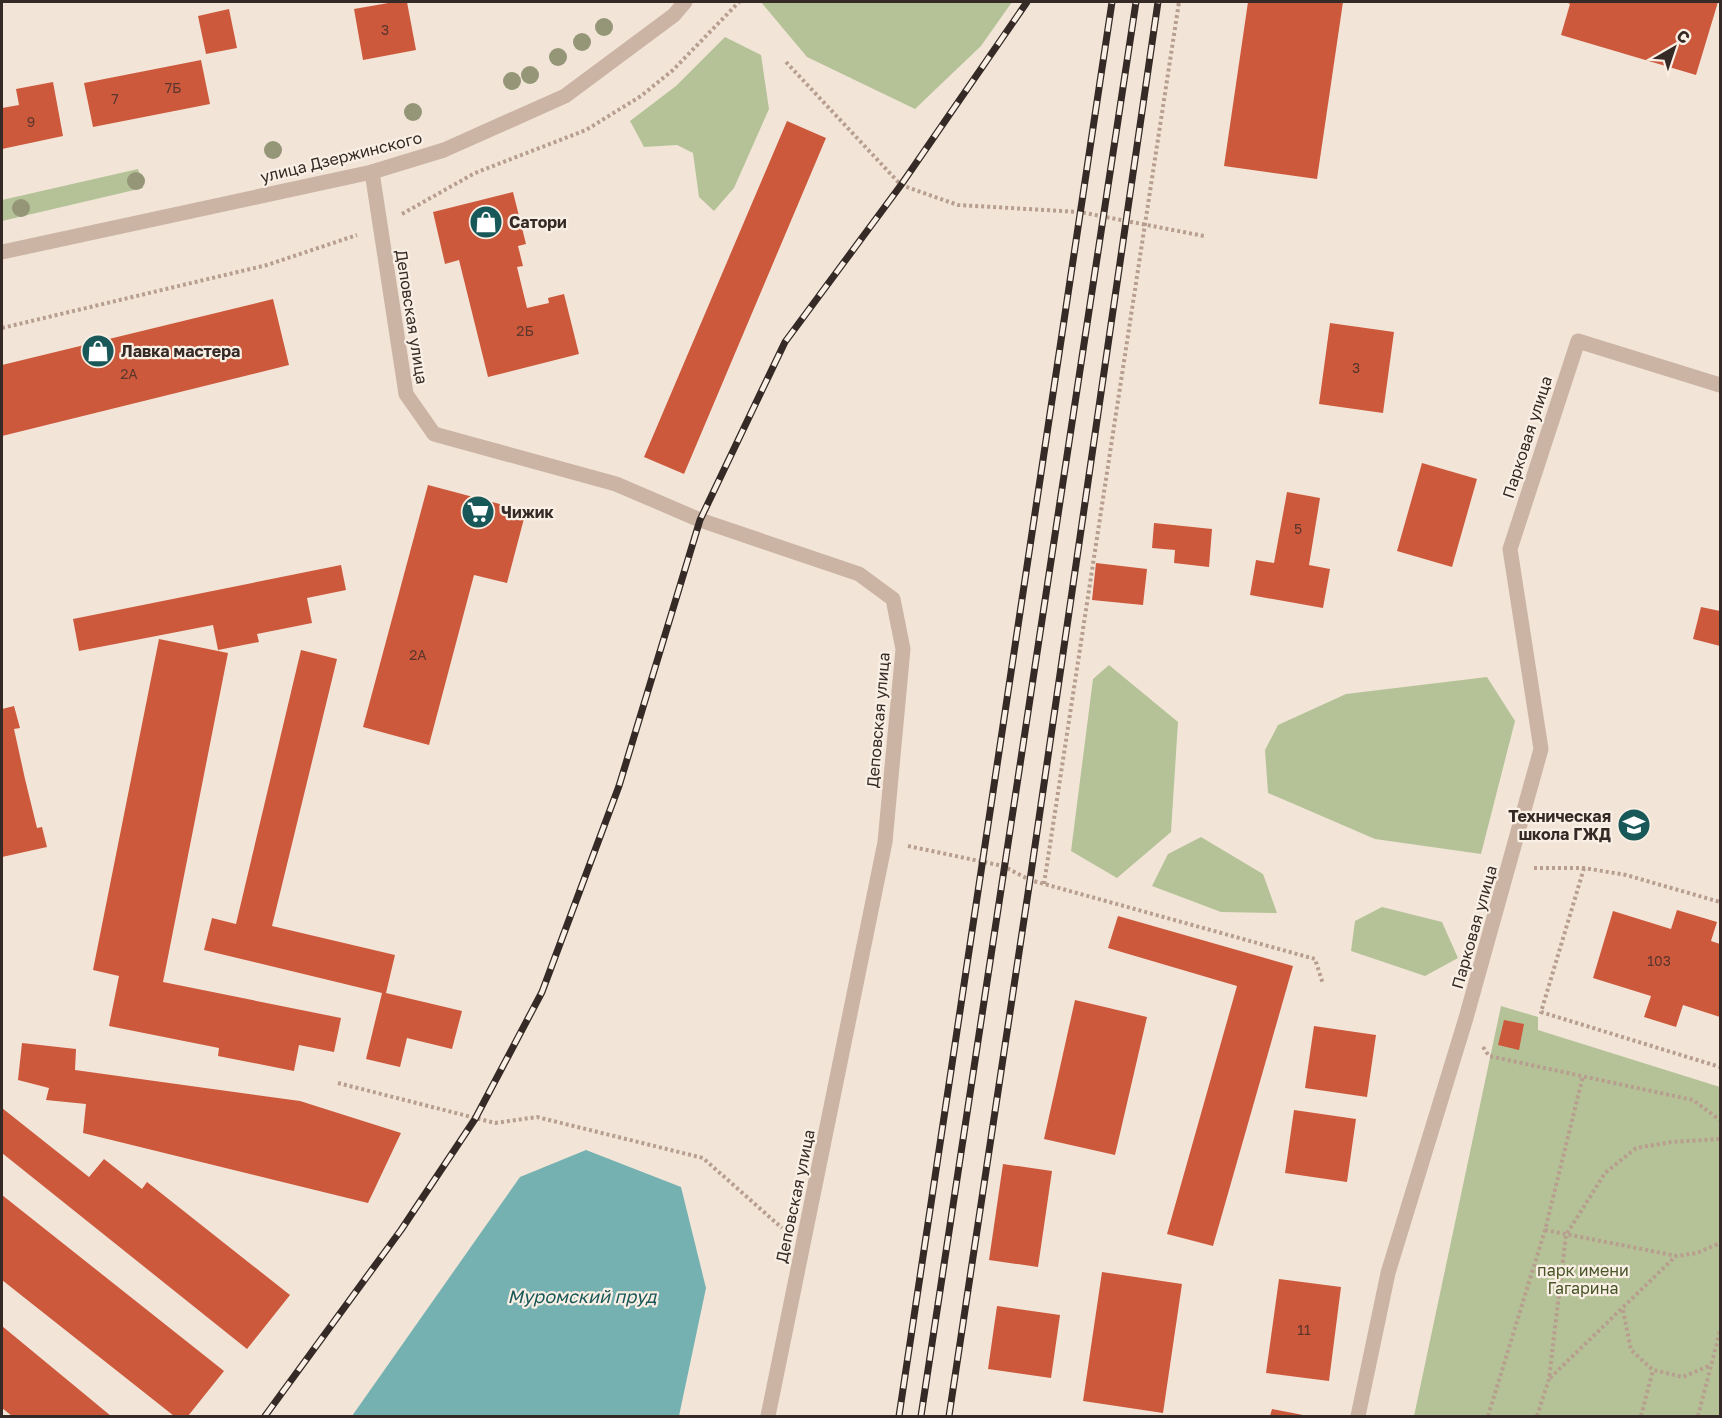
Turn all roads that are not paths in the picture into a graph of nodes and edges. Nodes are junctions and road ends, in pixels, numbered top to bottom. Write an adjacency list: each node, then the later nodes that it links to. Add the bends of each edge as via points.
1 (685, 2): 2 (street, улица Дзержинского, via 674,15 565,96 444,150)
2 (372, 172): 3 (street, улица Дзержинского); 5 (street, Деповская улица, via 406,394 434,435 616,484 700,520 859,574 893,599 903,649 885,842)
3 (2, 252)
4 (1720, 385): 6 (street, Парковая улица, via 1578,341 1510,549 1541,749 1510,868 1388,1273)
5 (768, 1416)
6 (1358, 1416)

